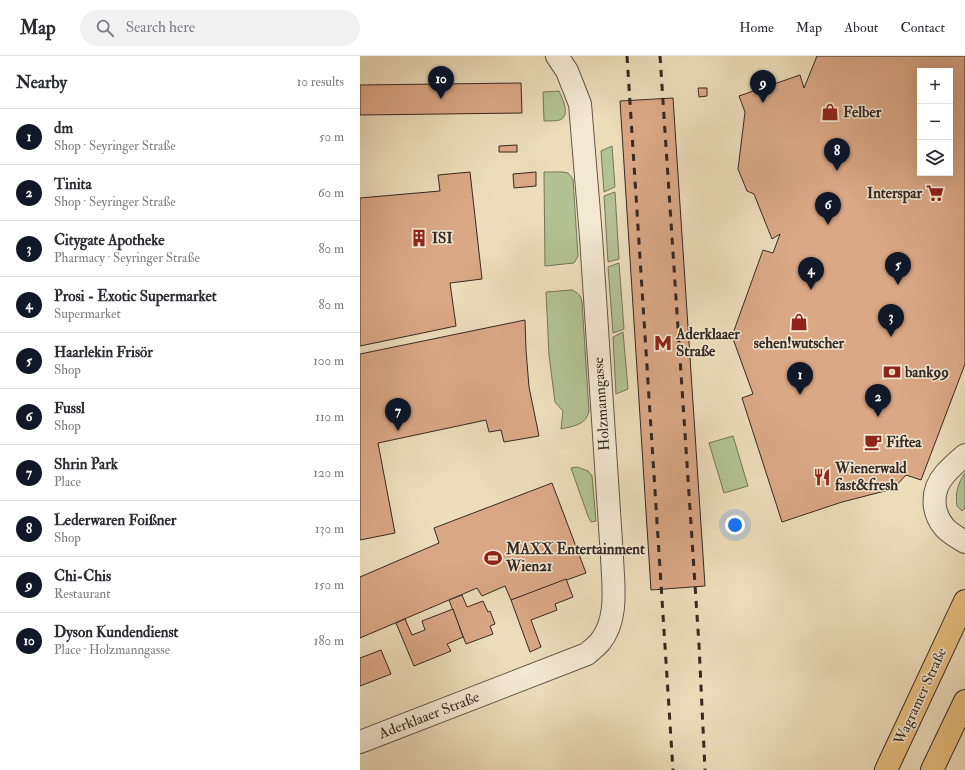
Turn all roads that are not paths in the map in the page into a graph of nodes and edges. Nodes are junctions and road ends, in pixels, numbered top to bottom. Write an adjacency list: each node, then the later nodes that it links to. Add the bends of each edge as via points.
1 (557, 56): 5 (street, Holzmanngasse, via 567,71 580,104 591,237 613,600 610,624 601,641 587,654)
2 (965, 455): 3 (street, via 945,474 935,492 935,508 944,527)
3 (965, 542)
4 (965, 601): 8 (main road, Wagramer Straße)
5 (499, 689): 7 (street, Aderklaaer Straße)
6 (965, 701): 9 (main road)
7 (360, 742)
8 (886, 770)
9 (932, 770)

